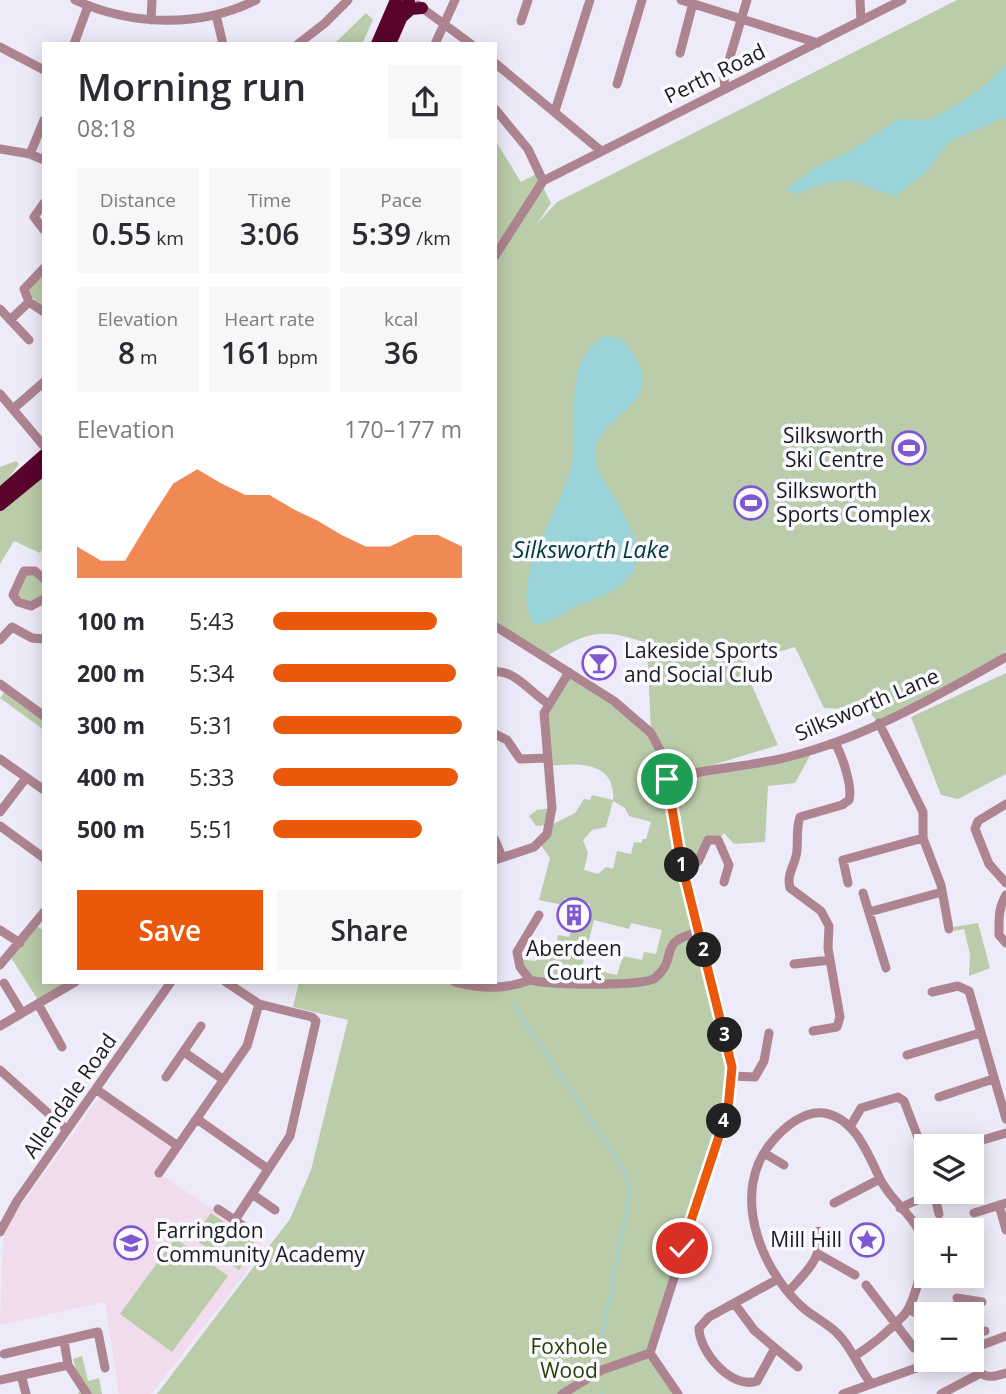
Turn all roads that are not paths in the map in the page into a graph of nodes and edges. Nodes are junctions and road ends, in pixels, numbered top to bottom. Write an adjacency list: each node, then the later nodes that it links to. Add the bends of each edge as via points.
1 (75, 0): 16 (street)
2 (152, 0): 21 (street)
3 (256, 0): 18 (street)
4 (396, 0): 28 (highway)
5 (408, 0): 17 (street); 19 (highway)
6 (455, 0): 24 (street)
7 (528, 0): 22 (street)
8 (590, 0): 40 (street)
9 (642, 0): 37 (street)
10 (681, 0): 15 (street)
11 (747, 0): 20 (street)
12 (860, 0): 23 (street)
13 (902, 0): 23 (street, Perth Road)
14 (343, 2): 27 (street)
15 (693, 3): 20 (street); 34 (street)
16 (88, 6): 21 (street); 25 (street)
17 (422, 8): 19 (highway); 24 (street)
18 (216, 15): 21 (street); 26 (street)
19 (402, 16): 29 (highway)
20 (742, 17): 32 (street); 38 (street, via 724,77)
21 (151, 20)
22 (521, 21)
23 (861, 21): 32 (street, Perth Road)
24 (444, 23): 30 (street); 31 (street)
25 (75, 42)
26 (223, 42)
27 (300, 42)
28 (378, 42)
29 (391, 42)
30 (436, 42)
31 (468, 42)
32 (818, 43): 38 (street, Perth Road)
33 (0, 47): 36 (street)
34 (680, 53)
35 (497, 65): 40 (street)
36 (42, 69)
37 (617, 84)
38 (725, 89): 43 (street, Perth Road)
39 (497, 111): 46 (street, via 528,149)
40 (555, 111): 43 (street)
41 (42, 125): 44 (street)
42 (5, 150): 44 (street)
43 (600, 150): 46 (street, Perth Road)
44 (30, 153): 45 (street)
45 (42, 159)
46 (543, 181): 49 (street)
47 (42, 206): 48 (street, via 34,217)
48 (42, 227)
49 (497, 253)
50 (42, 270): 51 (street, via 25,285)
51 (29, 302): 53 (street); 54 (street)
52 (0, 309): 54 (street)
53 (42, 311)
54 (10, 320): 55 (street)
55 (29, 340)
56 (42, 384): 58 (street)
57 (0, 394): 58 (street)
58 (13, 410): 59 (street)
59 (42, 444)
60 (42, 458): 62 (highway)
61 (42, 471): 63 (highway)
62 (0, 494)
63 (0, 505)
64 (42, 577): 65 (street, via 35,571 24,571 13,595 31,606)
65 (42, 600)
66 (497, 627): 71 (street)
67 (42, 639): 68 (street, via 12,627)
68 (0, 640)
69 (1006, 657): 75 (street, Silksworth Lane)
70 (497, 672): 73 (street, via 512,675)
71 (569, 672): 73 (street); 81 (street, via 614,701 651,733)
72 (0, 684): 74 (street)
73 (549, 704): 78 (street, via 543,724)
74 (42, 715)
75 (879, 723): 77 (street, Silksworth Lane); 86 (street, via 923,812)
76 (497, 735): 78 (street, via 507,740 520,759)
77 (835, 743): 81 (street, Silksworth Lane, via 751,765 702,769); 104 (street, via 850,786 849,800 800,817 797,854 788,881 795,894 821,911 829,926)
78 (547, 758): 88 (street, via 551,817 547,834 534,847)
79 (0, 759): 80 (street)
80 (26, 778): 82 (street); 84 (street)
81 (667, 779): 89 (street)
82 (42, 789)
83 (1006, 804): 90 (street, via 978,821 975,829 989,864)
84 (0, 812)
85 (0, 826): 87 (street)
86 (923, 838): 92 (street, via 843,860); 93 (street)
87 (42, 857)
88 (499, 858)
89 (685, 876): 91 (street, via 708,841 718,841 729,865); 101 (street)
90 (1004, 877)
91 (724, 881)
92 (848, 883)
93 (942, 892): 96 (street); 99 (street)
94 (863, 893): 96 (street)
95 (1006, 895): 103 (street, via 999,935)
96 (869, 912): 107 (street)
97 (42, 915): 102 (street)
98 (538, 915): 108 (street, via 517,952 520,967)
99 (949, 929)
100 (0, 930): 102 (street)
101 (700, 932): 108 (street, via 680,936 672,943 664,968 652,980); 127 (street)
102 (20, 943): 106 (street)
103 (1006, 943)
104 (830, 960): 105 (street); 120 (street, via 838,1027)
105 (794, 964)
106 (0, 965)
107 (886, 968)
108 (530, 980): 113 (street, via 480,988)
109 (4, 983): 117 (street)
110 (72, 984): 115 (street)
111 (170, 984): 131 (street, Allendale Road)
112 (229, 984): 116 (street)
113 (463, 984)
114 (932, 992): 122 (street, via 958,986 969,991)
115 (38, 1004): 117 (street); 123 (street)
116 (259, 1004): 130 (street, via 247,1046); 143 (street, via 316,1021 290,1136)
117 (22, 1013): 118 (street)
118 (0, 1026)
119 (201, 1026): 124 (street)
120 (813, 1031)
121 (769, 1033): 127 (street, via 764,1060 754,1077)
122 (980, 1033): 125 (street); 129 (street)
123 (62, 1047)
124 (184, 1052): 128 (street); 130 (street)
125 (906, 1055)
126 (0, 1070): 136 (street)
127 (731, 1076): 178 (street, via 728,1109)
128 (166, 1077)
129 (993, 1079): 132 (street); 134 (street)
130 (223, 1080): 133 (street)
131 (97, 1090): 136 (street, Allendale Road); 140 (street)
132 (939, 1097)
133 (197, 1119): 140 (street); 143 (street)
134 (1006, 1119)
135 (849, 1127): 138 (street, via 861,1108 898,1097 904,1101); 141 (street, via 844,1120 823,1113 803,1117 786,1127); 145 (street)
136 (67, 1130): 160 (street, Allendale Road)
137 (1006, 1133): 139 (street)
138 (917, 1134)
139 (984, 1140)
140 (178, 1146): 144 (street)
141 (764, 1153): 142 (street); 163 (street, via 752,1177 751,1194 761,1242)
142 (784, 1165)
143 (268, 1169): 146 (street)
144 (159, 1173)
145 (880, 1179): 148 (street); 151 (street)
146 (251, 1194): 153 (street); 156 (street)
147 (914, 1201): 151 (street)
148 (834, 1203)
149 (937, 1204): 155 (street)
150 (1003, 1204): 154 (street); 158 (street)
151 (900, 1208): 170 (street, via 918,1228 923,1258)
152 (218, 1209): 156 (street)
153 (275, 1210)
154 (974, 1213)
155 (939, 1214)
156 (234, 1220): 157 (street)
157 (245, 1227)
158 (1006, 1230)
159 (818, 1231): 161 (street)
160 (0, 1232)
161 (818, 1254): 162 (street); 165 (street)
162 (855, 1275)
163 (778, 1279): 165 (street); 169 (street)
164 (866, 1285): 172 (street)
165 (788, 1292): 180 (street, via 838,1334)
166 (957, 1298): 167 (street)
167 (969, 1301): 168 (street)
168 (982, 1302)
169 (734, 1303): 176 (street); 176 (street, via 699,1328 702,1343 719,1365 729,1375 757,1381)
170 (908, 1309): 171 (street); 172 (street)
171 (914, 1312)
172 (895, 1322): 177 (street); 180 (street)
173 (1006, 1336): 175 (street)
174 (64, 1341): 179 (street); 181 (street); 183 (street, via 98,1332)
175 (984, 1344)
176 (775, 1348): 182 (street)
177 (914, 1348)
178 (650, 1353): 192 (street, via 602,1370); 193 (street)
179 (4, 1354)
180 (855, 1356): 189 (street)
181 (68, 1365): 187 (street); 190 (street)
182 (798, 1367)
183 (105, 1368)
184 (914, 1368): 189 (street)
185 (1006, 1373): 186 (street, via 988,1378)
186 (979, 1374): 195 (street)
187 (21, 1375): 188 (street); 191 (street)
188 (0, 1380)
189 (870, 1382): 194 (street)
190 (82, 1391)
191 (26, 1394)
192 (562, 1394)
193 (678, 1394)
194 (843, 1394)
195 (941, 1394)

